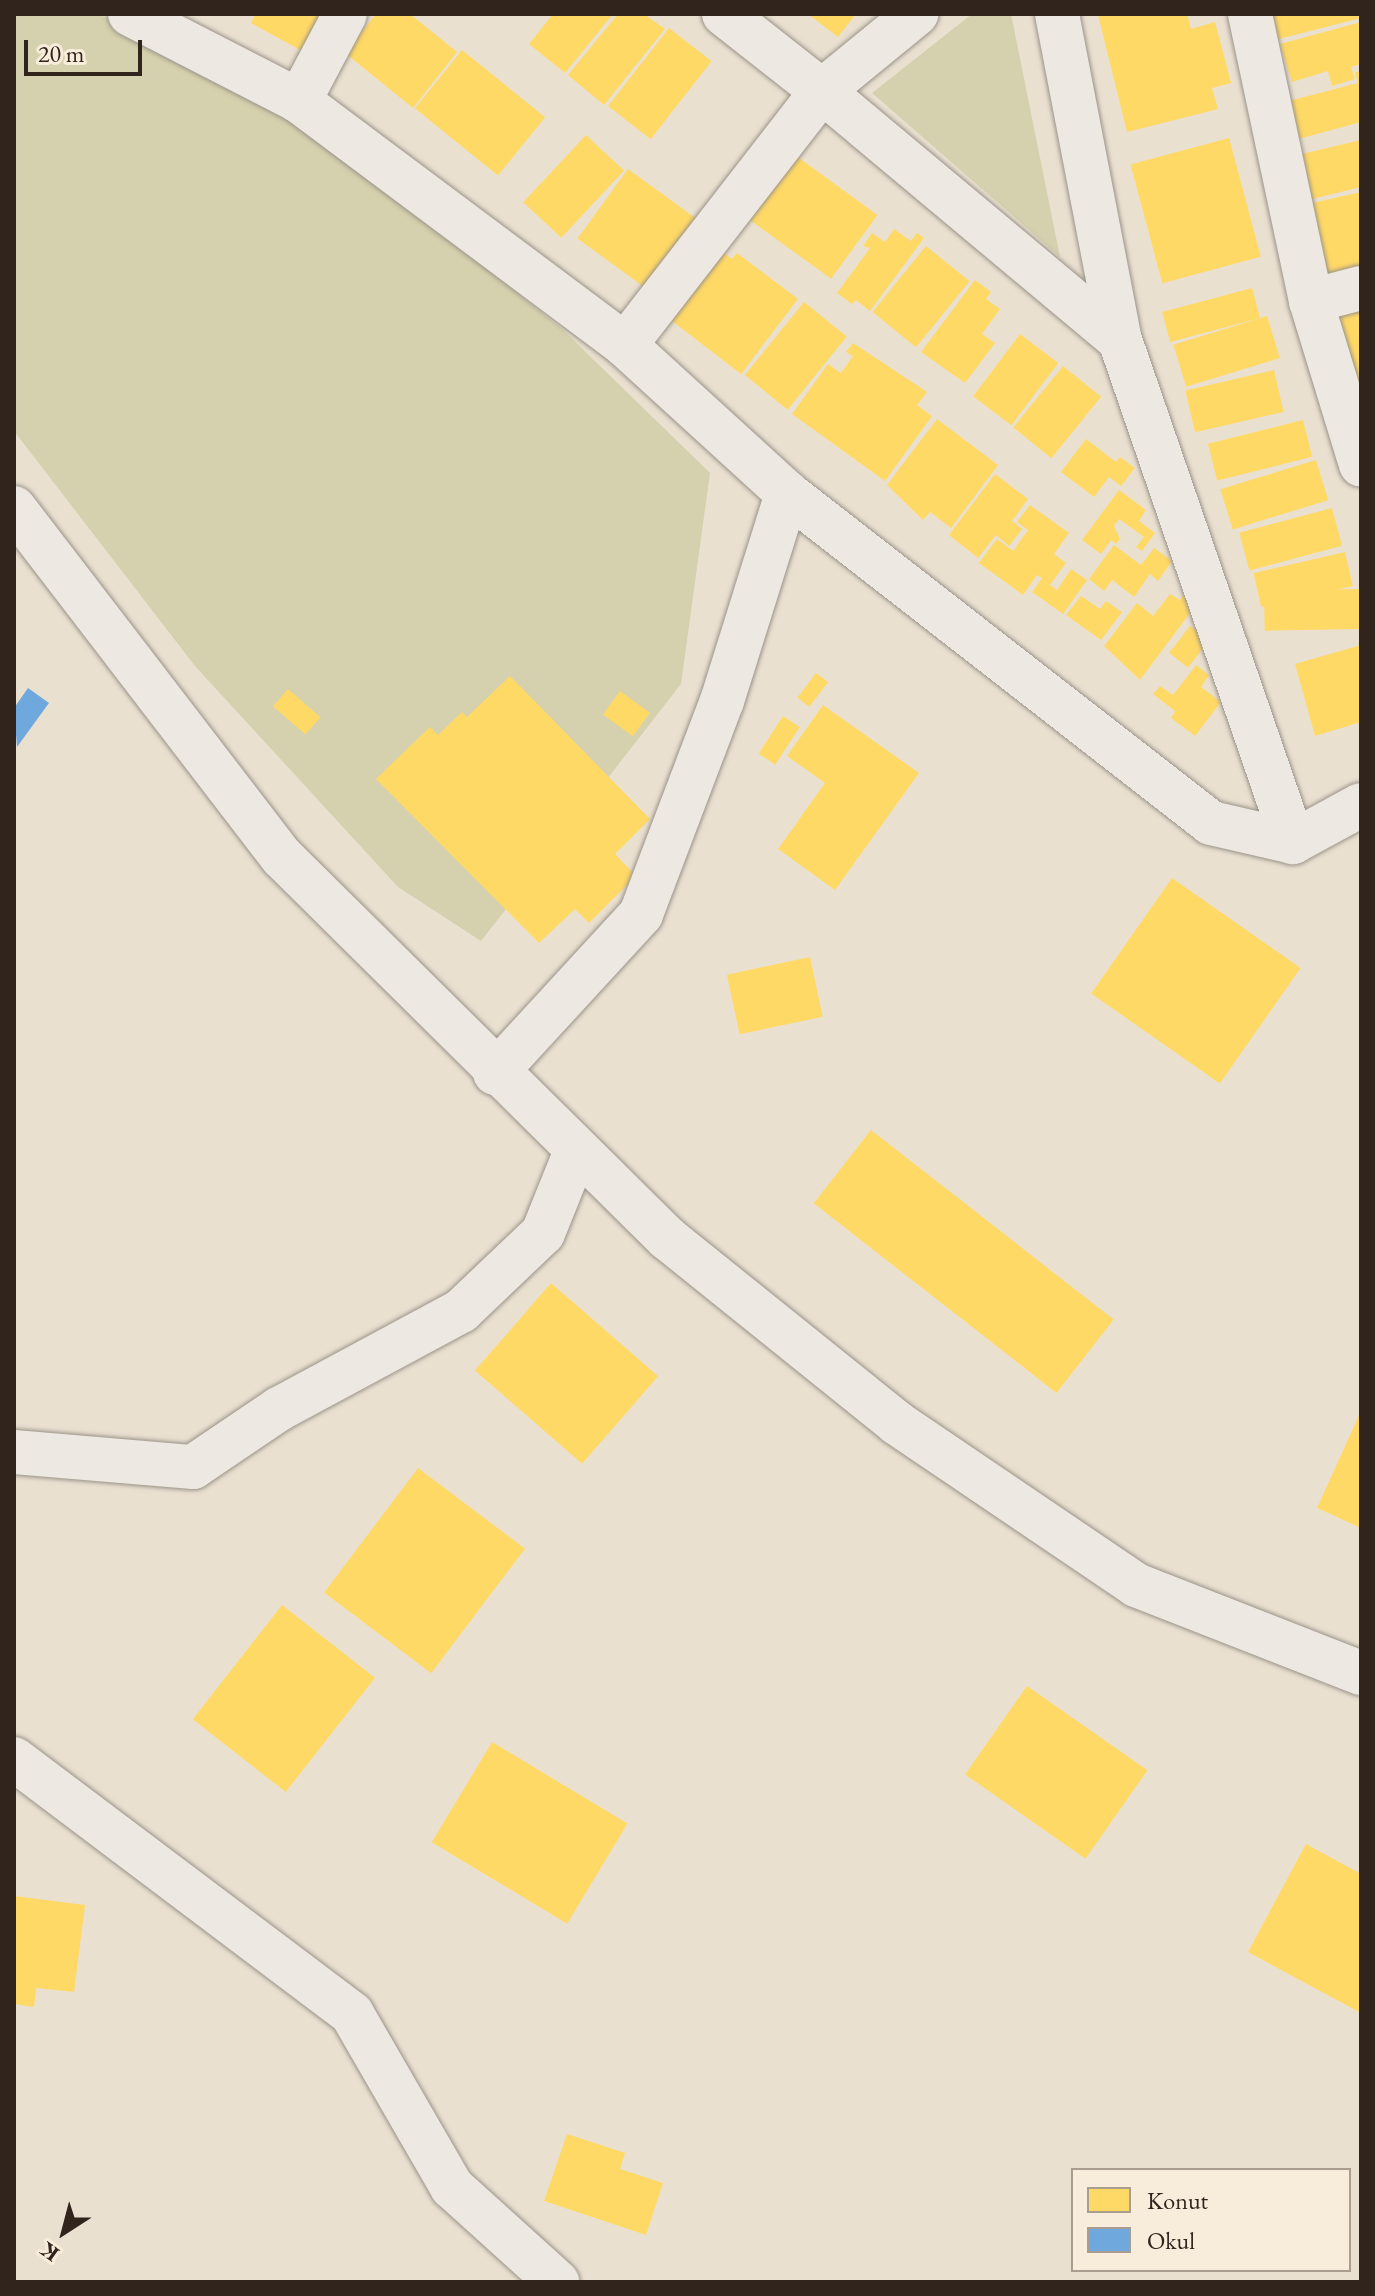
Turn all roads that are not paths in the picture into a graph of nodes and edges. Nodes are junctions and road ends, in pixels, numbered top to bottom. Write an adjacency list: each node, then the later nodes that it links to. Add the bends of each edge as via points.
1 (130, 14): 8 (street)
2 (345, 14): 8 (street)
3 (724, 14): 7 (street)
4 (916, 14): 7 (street)
5 (1057, 14): 11 (street)
6 (1250, 14): 10 (street)
7 (822, 91): 11 (street); 12 (street)
8 (299, 101): 12 (street)
9 (1361, 288): 10 (street)
10 (1311, 301): 13 (street)
11 (1120, 340): 17 (street)
12 (625, 345): 14 (street)
13 (1361, 465)
14 (787, 493): 17 (street, via 1211,823); 18 (street, via 722,701 641,914)
15 (14, 508): 18 (street, via 282,857)
16 (1361, 805): 17 (street)
17 (1293, 842)
18 (495, 1073): 19 (street)
19 (576, 1151): 20 (street, via 543,1233 461,1311 279,1409 193,1467); 21 (street, via 667,1238 897,1423 1136,1585)
20 (14, 1452)
21 (1361, 1673)
22 (14, 1759): 23 (street, via 352,2014 452,2187)
23 (557, 2282)

